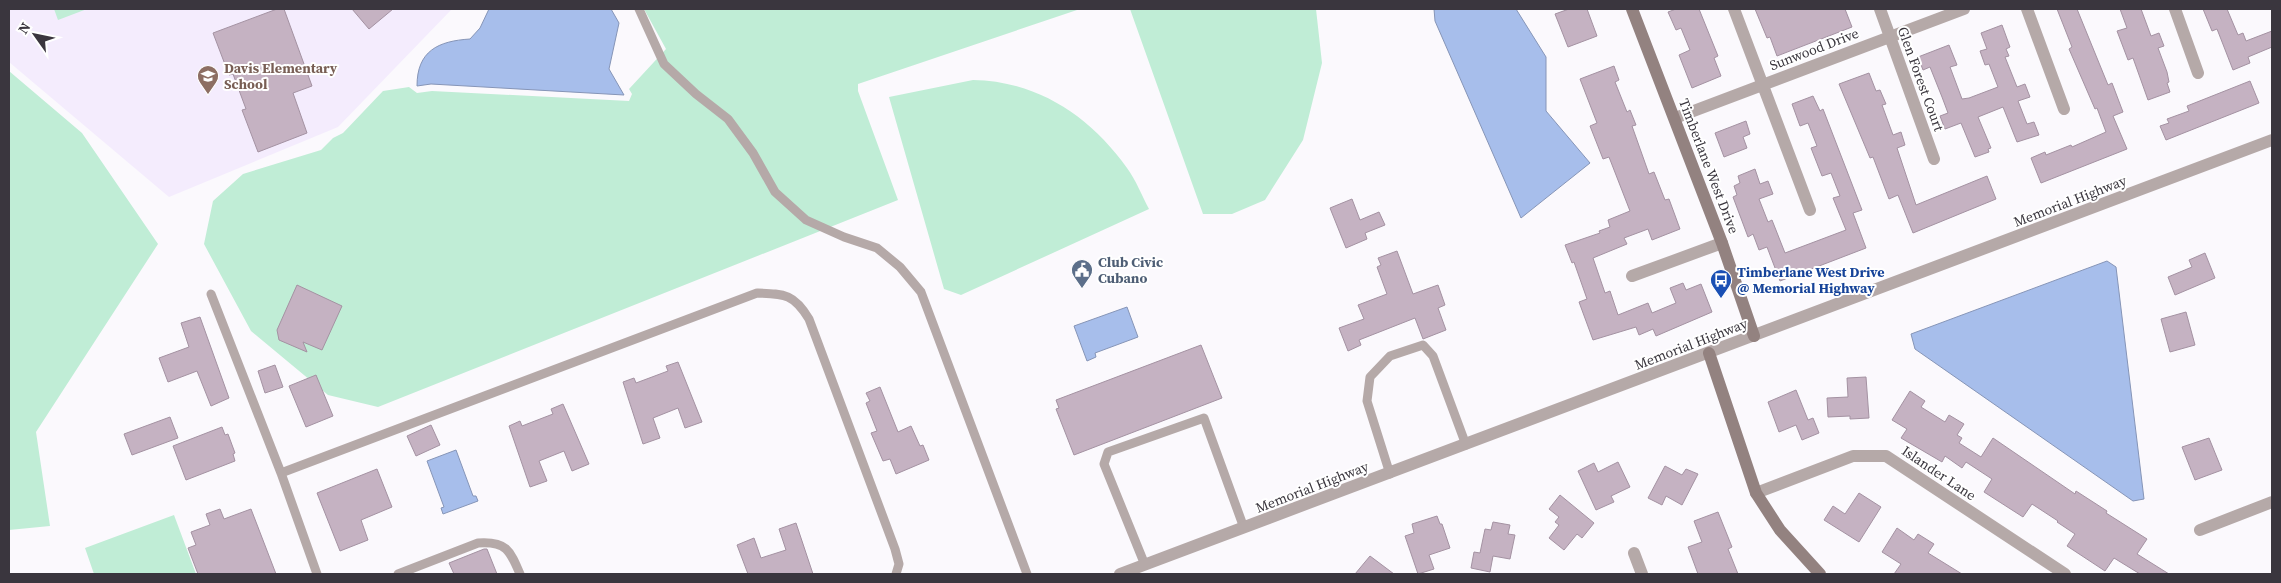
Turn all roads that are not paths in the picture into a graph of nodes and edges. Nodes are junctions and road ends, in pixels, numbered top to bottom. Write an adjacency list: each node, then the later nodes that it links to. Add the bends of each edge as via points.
1 (639, 9): 35 (lane, via 664,64 728,118 775,192 806,220 877,248 900,267 921,292)
2 (1632, 9): 12 (street, Timberlane West Drive)
3 (1734, 9): 10 (street)
4 (1880, 9): 8 (street, Glen Forest Court)
5 (1964, 9): 8 (street, Sunwood Drive)
6 (2027, 9): 11 (street)
7 (2175, 9): 9 (street)
8 (1890, 36): 10 (street, Sunwood Drive); 14 (street, Glen Forest Court)
9 (2198, 73)
10 (1763, 85): 12 (street, Sunwood Drive); 15 (street)
11 (2064, 109)
12 (1675, 118): 16 (street, Timberlane West Drive)
13 (2272, 140): 19 (street, Memorial Highway)
14 (1934, 159)
15 (1810, 210)
16 (1722, 243): 17 (street); 19 (street, Timberlane West Drive)
17 (1632, 276)
18 (211, 294): 22 (lane)
19 (1754, 336): 20 (street, Memorial Highway)
20 (1709, 353): 21 (street, Memorial Highway); 24 (street)
21 (1466, 445): 23 (street, Memorial Highway); 23 (lane, via 1433,356 1423,345 1390,356 1370,377 1367,401)
22 (281, 472): 31 (lane); 34 (lane, via 757,293 784,294 800,304 809,319 895,549)
23 (1390, 474): 26 (street, Memorial Highway)
24 (1756, 493): 30 (street, via 1780,530); 38 (street, Islander Lane, via 1854,456 1886,456)
25 (2272, 502): 27 (street)
26 (1244, 528): 29 (street, Memorial Highway); 29 (lane, via 1204,418 1108,452 1104,464)
27 (2200, 530)
28 (1634, 554): 37 (street)
29 (1145, 565): 36 (street, Memorial Highway)
30 (1817, 573)
31 (317, 574)
32 (398, 574): 33 (lane, via 478,543 490,542 506,547)
33 (520, 574)
34 (896, 574)
35 (1028, 574)
36 (1120, 574)
37 (1642, 574)
38 (2065, 574)

